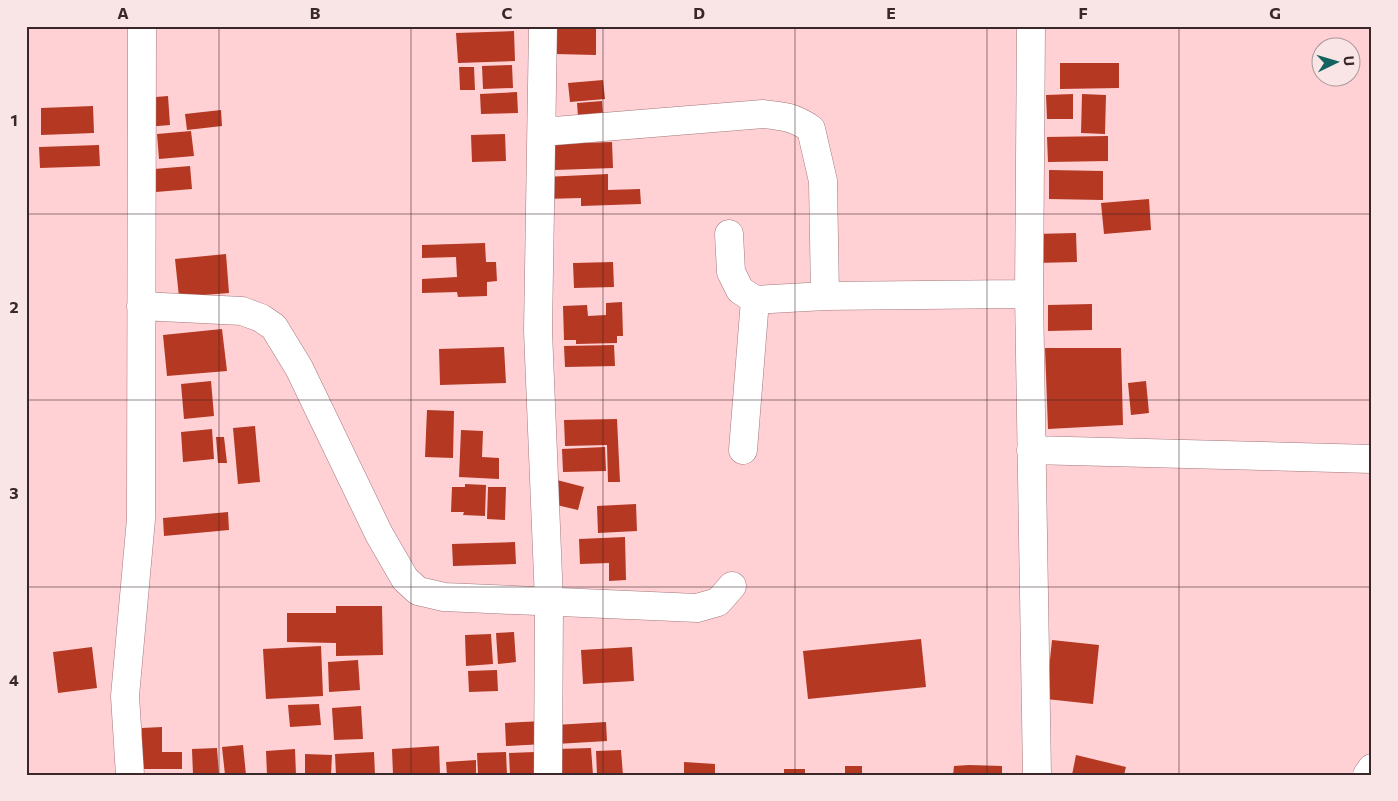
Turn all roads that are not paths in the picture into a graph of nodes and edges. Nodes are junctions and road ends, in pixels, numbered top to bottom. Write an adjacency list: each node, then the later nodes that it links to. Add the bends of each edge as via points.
1 (142, 26): 9 (street)
2 (543, 26): 4 (street)
3 (1031, 26): 6 (street)
4 (542, 132): 7 (street, via 763,114 797,120 811,129 822,181); 14 (street, via 538,331)
5 (728, 234): 8 (street, via 731,272 740,290)
6 (1029, 294): 7 (street); 11 (street)
7 (825, 296): 8 (street)
8 (755, 300): 10 (street)
9 (141, 306): 14 (street, via 242,311 274,327 300,368 379,534 405,579 418,591 444,596); 16 (street, via 141,519 125,696)
10 (743, 450)
11 (1031, 450): 12 (street); 18 (street)
12 (1372, 459)
13 (732, 586): 14 (street, via 718,602 697,608)
14 (548, 602): 17 (street)
15 (1372, 768): 19 (street)
16 (130, 775)
17 (548, 775)
18 (1037, 775)
19 (1367, 775)

